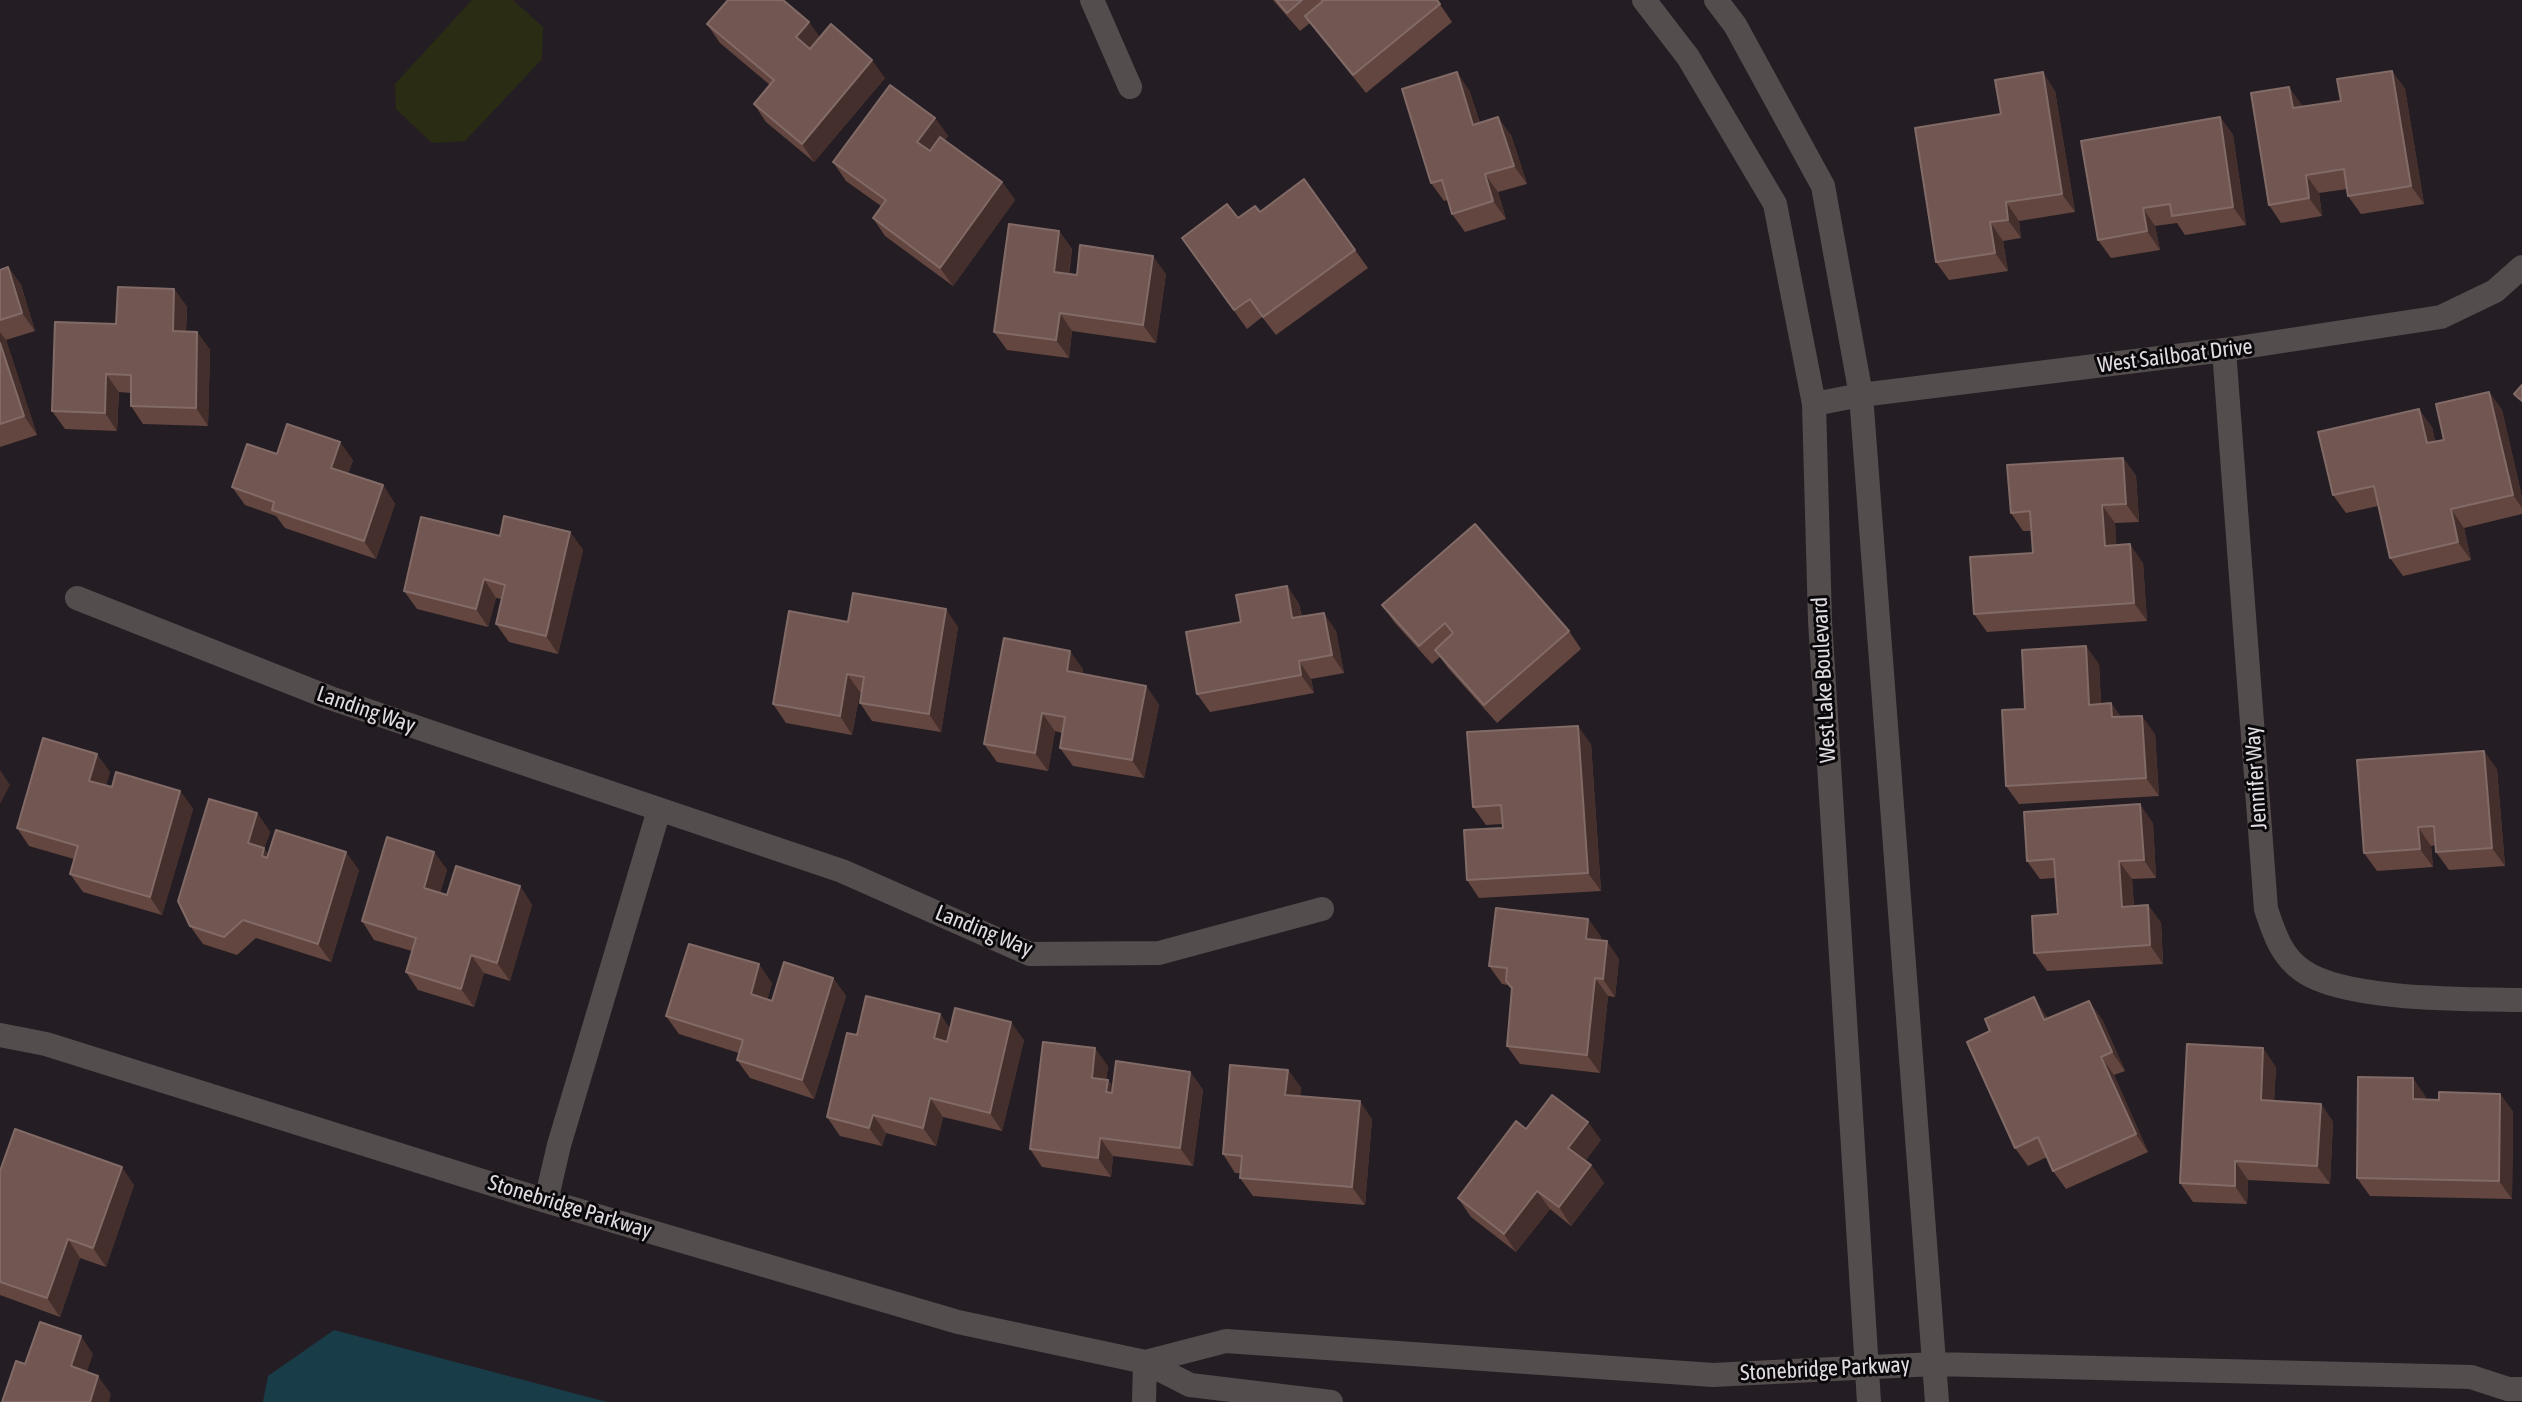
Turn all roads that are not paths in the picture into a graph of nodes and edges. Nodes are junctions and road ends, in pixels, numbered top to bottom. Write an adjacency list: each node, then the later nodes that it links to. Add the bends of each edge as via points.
1 (1092, 0): 4 (street)
2 (1644, 0): 8 (street, West Lake Boulevard, via 1688,57 1775,204)
3 (1716, 0): 7 (street, via 1735,25 1823,186)
4 (1130, 87)
5 (2522, 267): 6 (street, West Sailboat Drive, via 2495,291 2441,317)
6 (2224, 350): 7 (street, West Sailboat Drive); 12 (street, Jennifer Way, via 2266,909 2279,946 2303,971 2334,986 2446,999)
7 (1861, 395): 8 (street, West Sailboat Drive); 16 (street)
8 (1814, 404): 17 (street, West Lake Boulevard, via 1820,621)
9 (77, 598): 10 (street, Landing Way, via 330,698)
10 (659, 810): 11 (street, Landing Way, via 842,871 1030,954 1159,953); 14 (street)
11 (1322, 909)
12 (2522, 1000)
13 (0, 1035): 14 (street, Stonebridge Parkway, via 190,1087)
14 (546, 1201): 15 (street, Stonebridge Parkway, via 958,1322)
15 (1145, 1362): 17 (street, Stonebridge Parkway, via 1226,1341 1713,1375); 19 (street); 20 (street, Stonebridge Parkway, via 1190,1385)
16 (1934, 1364): 17 (street, Stonebridge Parkway); 18 (street, Stonebridge Parkway, via 2471,1377); 22 (street)
17 (1867, 1367): 21 (street, West Lake Boulevard)
18 (2506, 1393)
19 (1144, 1402)
20 (1331, 1402)
21 (1869, 1402)
22 (1937, 1402)

